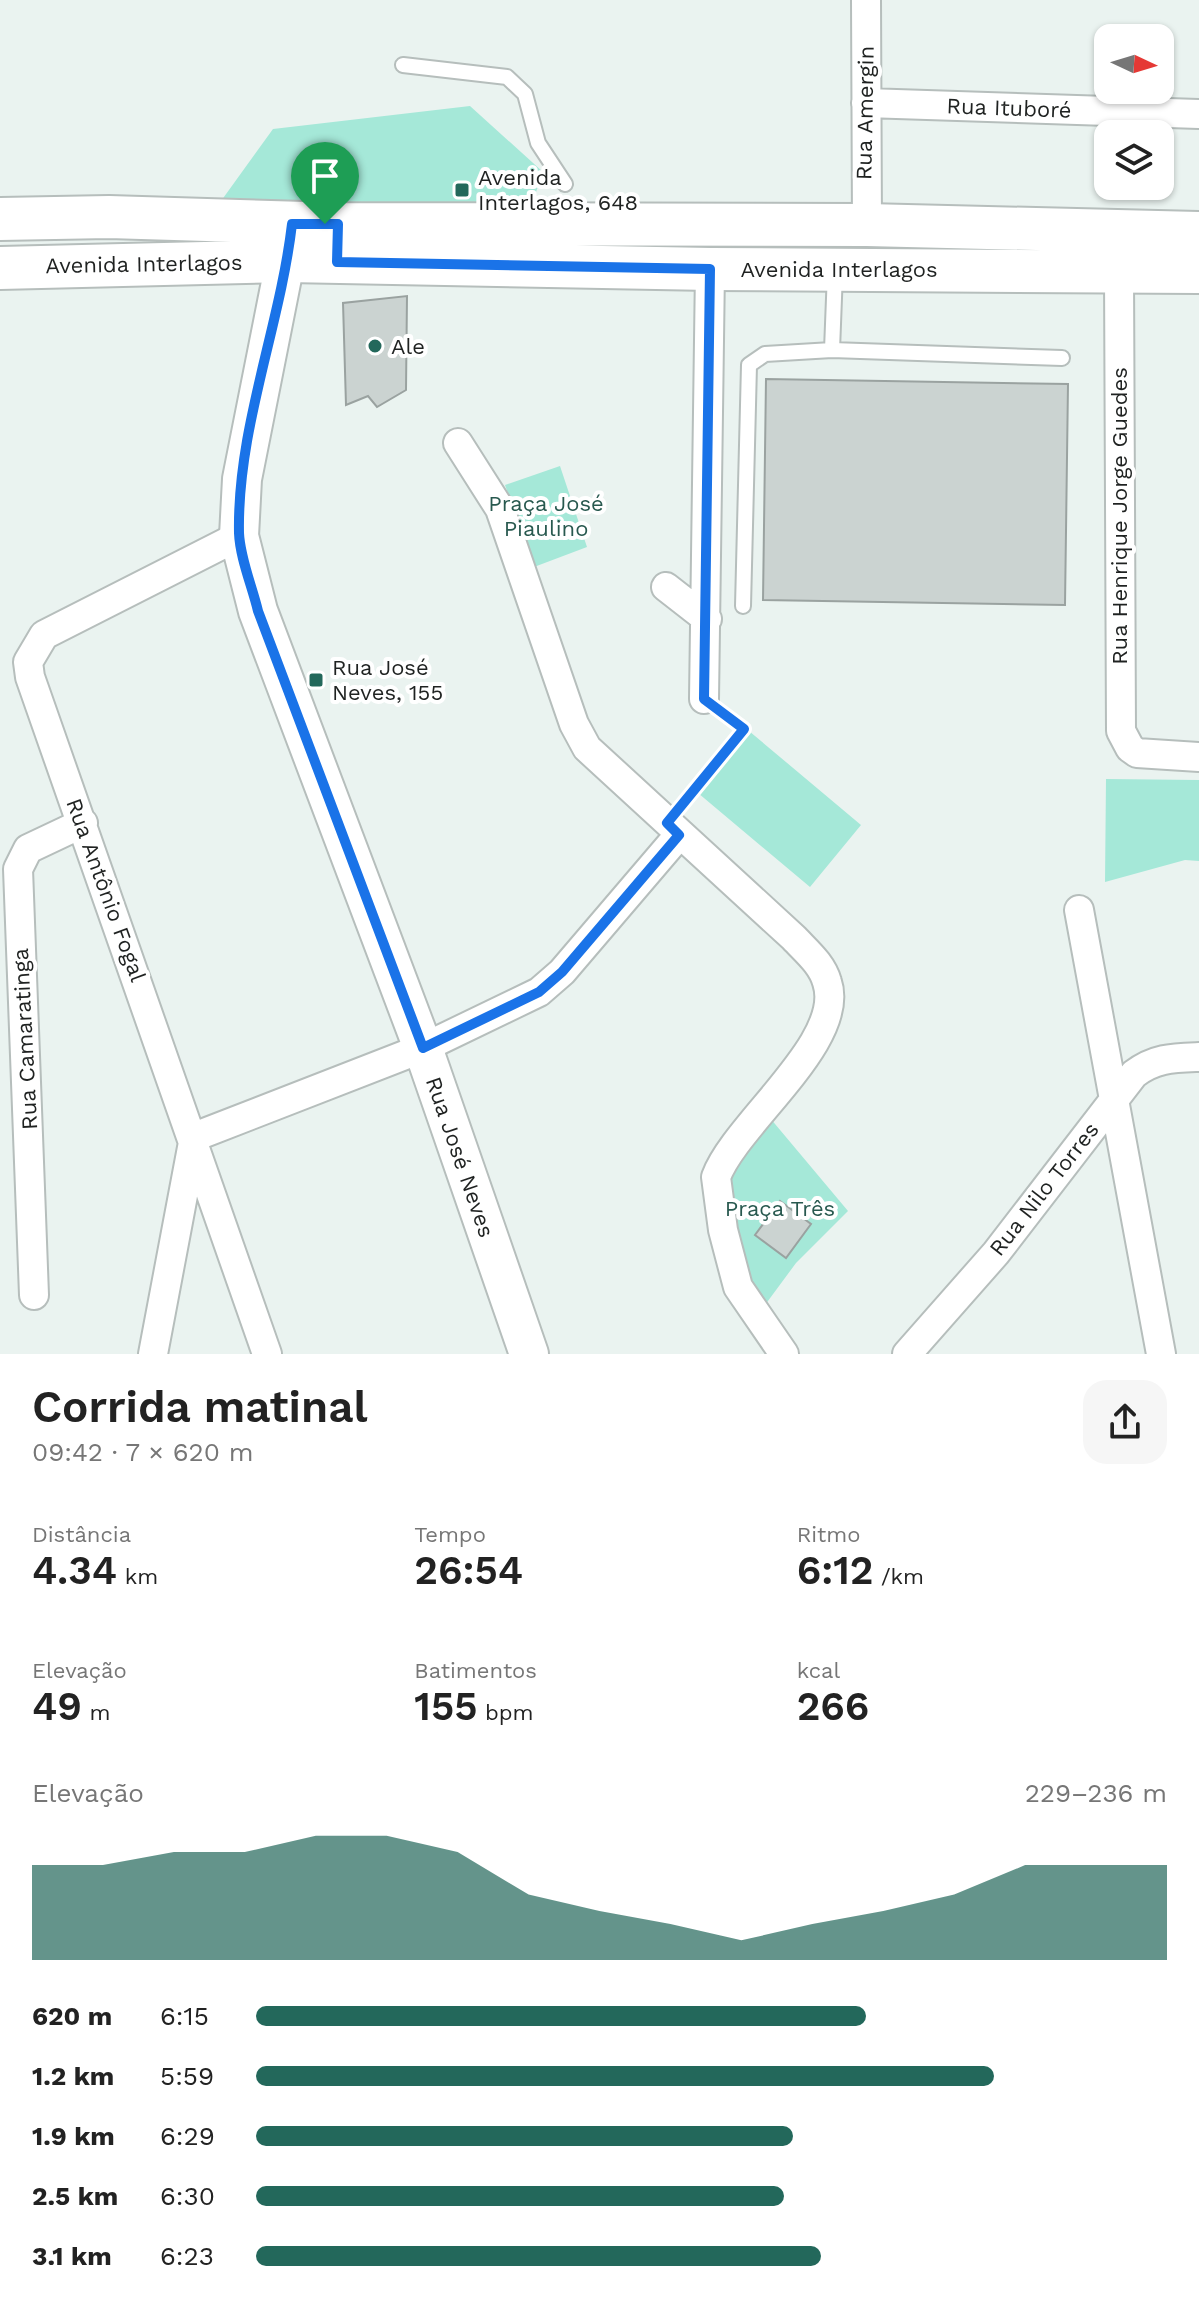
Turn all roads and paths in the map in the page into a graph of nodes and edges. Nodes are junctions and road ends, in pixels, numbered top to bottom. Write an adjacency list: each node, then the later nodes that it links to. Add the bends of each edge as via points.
1 (866, 0): 3 (street, Rua Amergin)
2 (403, 65): 5 (lane, via 507,77 525,94 538,143)
3 (866, 103): 4 (street, Rua Ituboré); 7 (street, Rua Amergin)
4 (1199, 114)
5 (565, 184)
6 (0, 219): 9 (main road, Avenida Interlagos, via 109,217)
7 (867, 225): 8 (main road, Avenida Interlagos); 10 (main road, Avenida Interlagos)
8 (1199, 233)
9 (290, 242): 10 (main road, Avenida Interlagos); 11 (main road, Avenida Interlagos); 19 (street, Rua José Neves, via 251,427)
10 (337, 243): 13 (main road, Avenida Interlagos)
11 (0, 268)
12 (835, 268): 13 (main road, Avenida Interlagos); 15 (main road, Avenida Interlagos); 16 (lane)
13 (710, 269): 22 (street)
14 (1199, 272): 15 (main road, Avenida Interlagos)
15 (1119, 273): 24 (street, Rua Henrique Jorge Guedes, via 1119,704 1124,740 1137,753)
16 (832, 350): 17 (lane); 21 (lane, via 765,354 749,365)
17 (1062, 358)
18 (458, 443): 26 (street, via 500,509 580,737 593,756)
19 (239, 536): 25 (street, Rua Antônio Fogal, via 44,635 33,649 30,677); 29 (street, Rua José Neves, via 258,611)
20 (666, 587): 22 (street)
21 (743, 606)
22 (707, 619): 23 (street)
23 (704, 699): 26 (path, via 744,729)
24 (1199, 757)
25 (83, 823): 28 (street, Rua Camaratinga, via 21,857); 32 (street, Rua Antônio Fogal)
26 (673, 829): 29 (street, via 562,972 539,992); 37 (street, via 816,960 829,985 829,1007 815,1039 716,1177 738,1287)
27 (1079, 910): 31 (street)
28 (11, 1002): 33 (street, Rua Camaratinga, via 30,1148)
29 (423, 1048): 32 (street); 36 (street, Rua José Neves)
30 (1199, 1057): 31 (street, Rua Nilo Torres, via 1149,1063)
31 (1114, 1098): 38 (street, Rua Nilo Torres, via 996,1253); 39 (street)
32 (194, 1137): 34 (street); 35 (street, Rua Antônio Fogal)
33 (34, 1295)
34 (153, 1354)
35 (267, 1354)
36 (529, 1354)
37 (784, 1354)
38 (907, 1354)
39 (1161, 1354)

